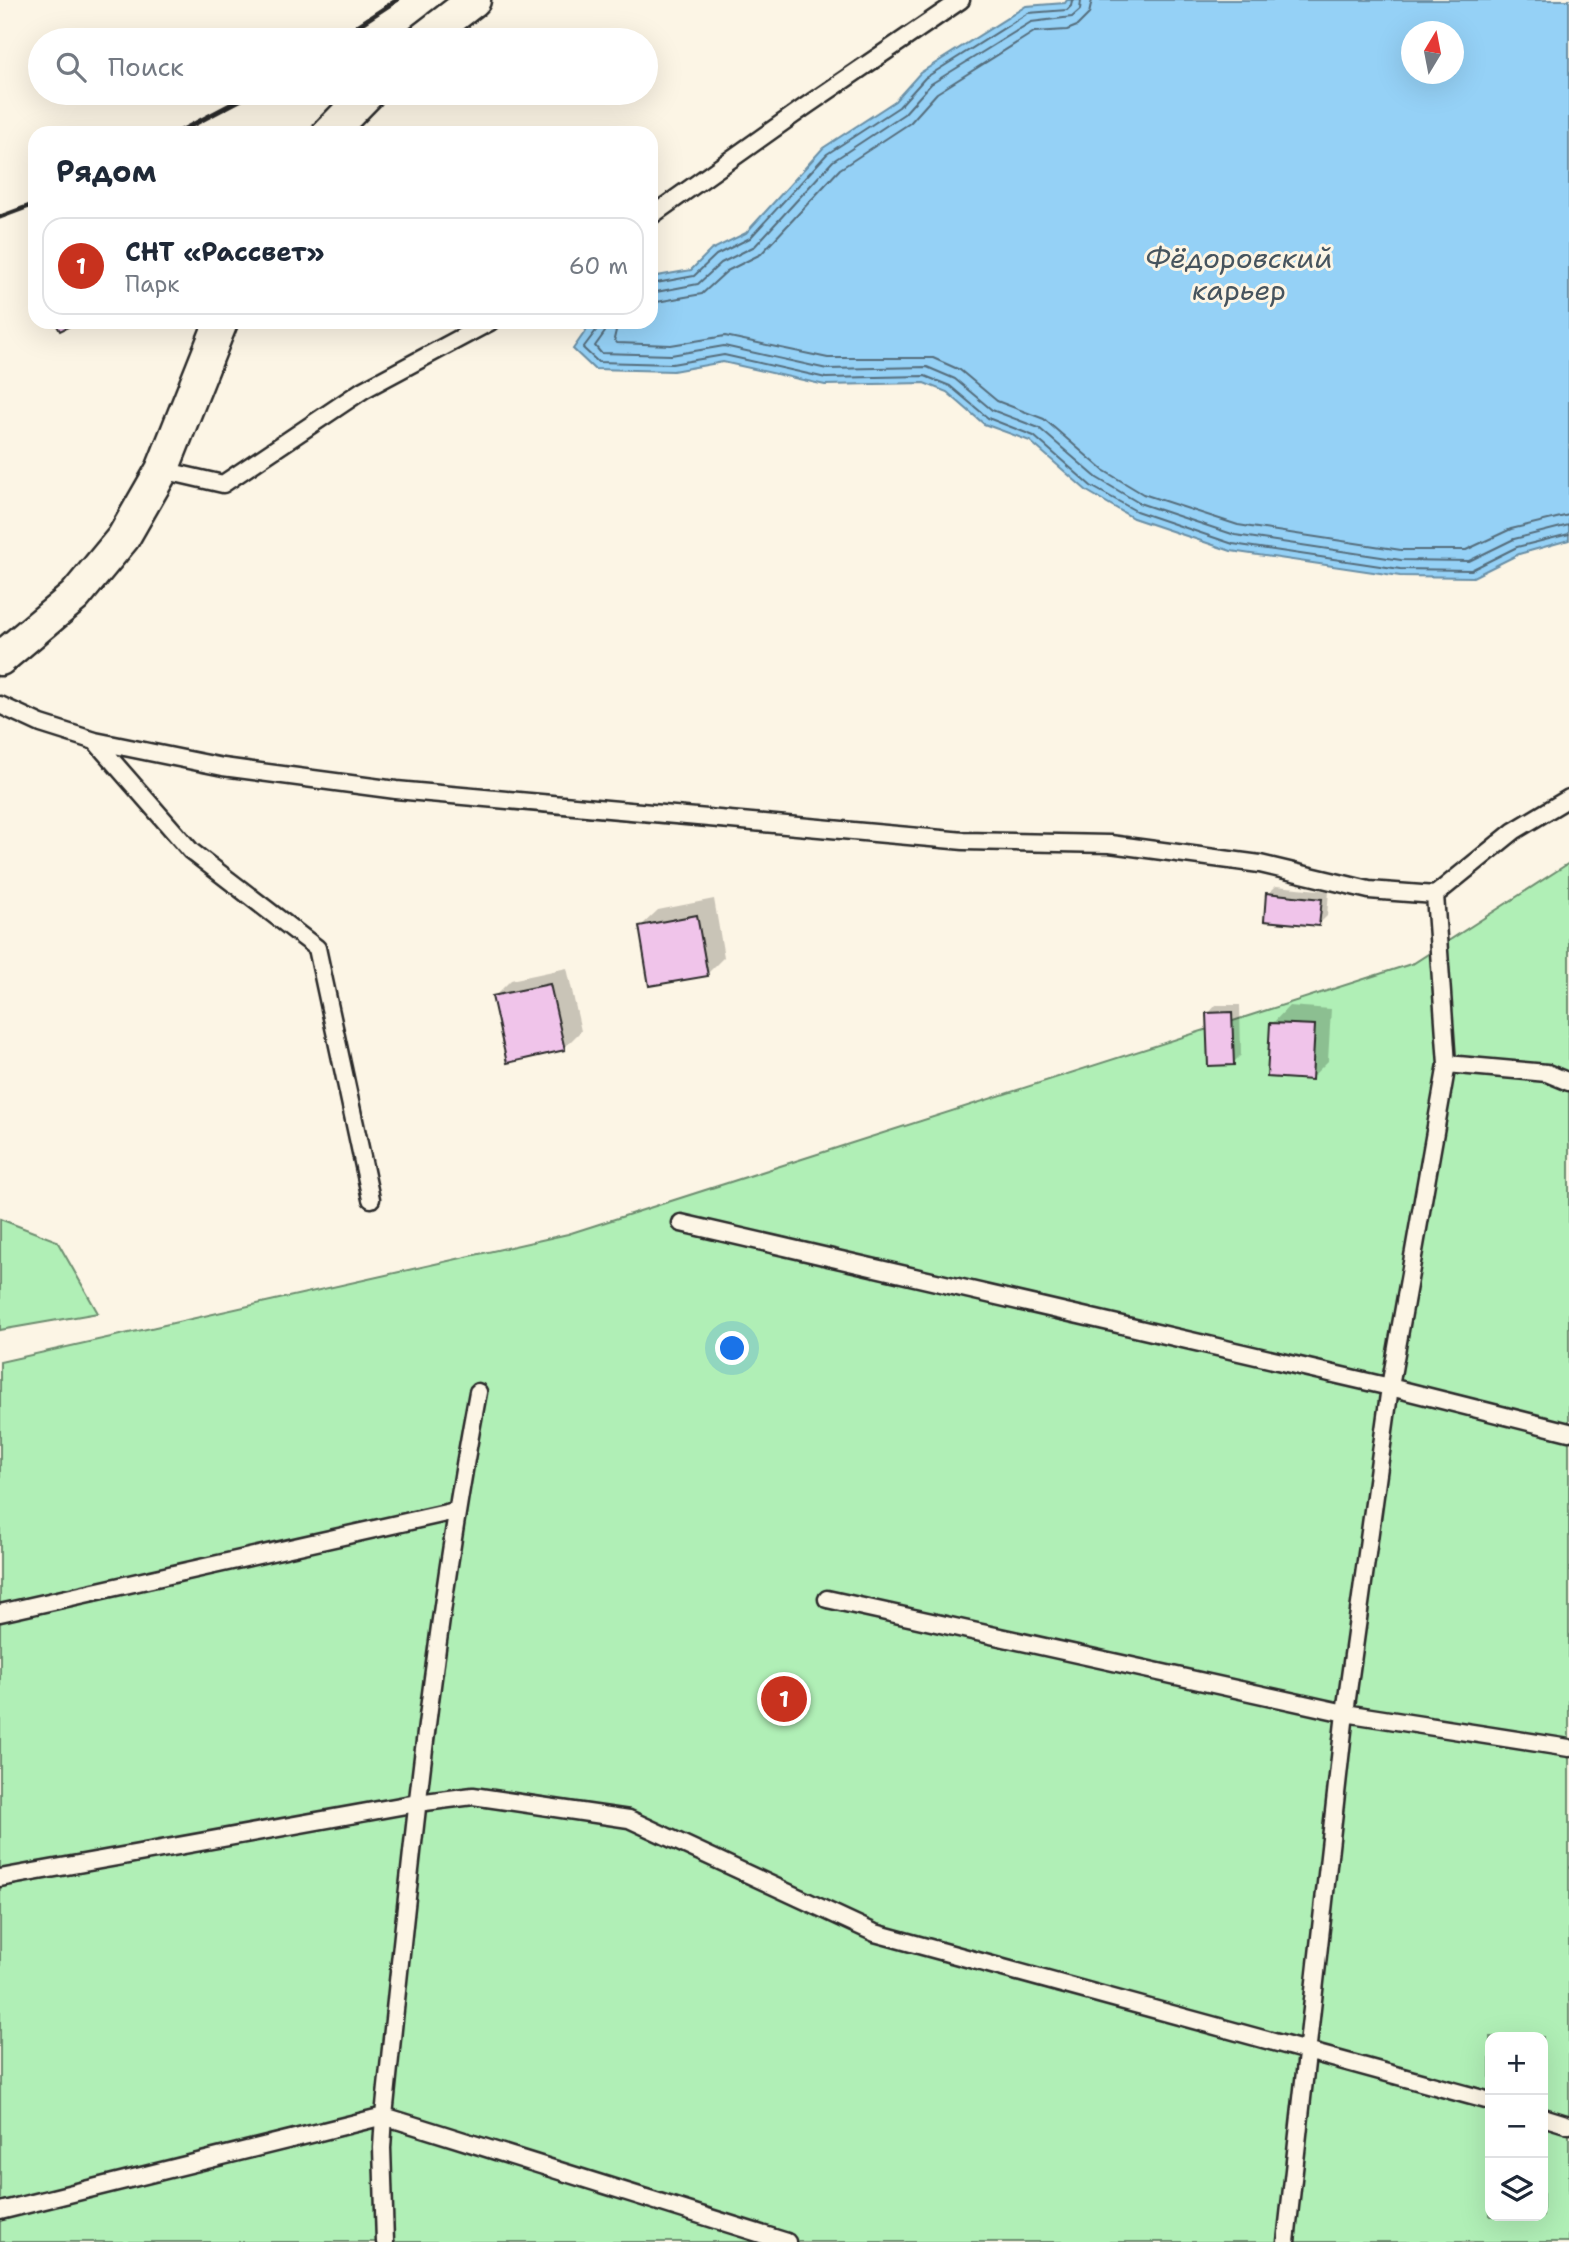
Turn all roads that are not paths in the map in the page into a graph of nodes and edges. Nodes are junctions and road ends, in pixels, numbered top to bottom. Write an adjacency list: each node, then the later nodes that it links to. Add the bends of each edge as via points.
1 (474, 0): 3 (street)
2 (961, 0): 6 (lane)
3 (438, 28)
4 (356, 105): 5 (street)
5 (336, 126)
6 (658, 211)
7 (218, 329): 9 (street)
8 (477, 329): 9 (lane, via 363,390 223,484)
9 (162, 470): 10 (street, via 123,538 75,596)
10 (0, 659)
11 (0, 705): 12 (lane)
12 (95, 741): 14 (lane, via 223,767 410,791 964,841 1110,844 1260,864 1369,890); 17 (lane, via 191,851 317,948)
13 (1569, 798): 14 (lane, via 1514,831)
14 (1435, 895): 15 (lane)
15 (1447, 1064): 16 (lane, via 1547,1073); 19 (lane)
16 (1569, 1082)
17 (371, 1199)
18 (681, 1223): 19 (lane)
19 (1390, 1387): 21 (lane); 25 (lane)
20 (478, 1392): 22 (lane)
21 (1569, 1432)
22 (456, 1511): 24 (lane); 27 (lane)
23 (827, 1599): 25 (lane)
24 (0, 1613)
25 (1345, 1713): 26 (lane); 29 (lane)
26 (1569, 1748)
27 (417, 1803): 28 (lane); 29 (lane, via 473,1796 629,1819 875,1933); 31 (lane)
28 (0, 1878)
29 (1309, 2051): 30 (lane); 37 (lane)
30 (1485, 2100)
31 (384, 2116): 34 (lane); 35 (lane); 36 (lane)
32 (1548, 2119): 33 (lane)
33 (1569, 2125)
34 (0, 2211)
35 (385, 2242)
36 (787, 2242)
37 (1286, 2242)

